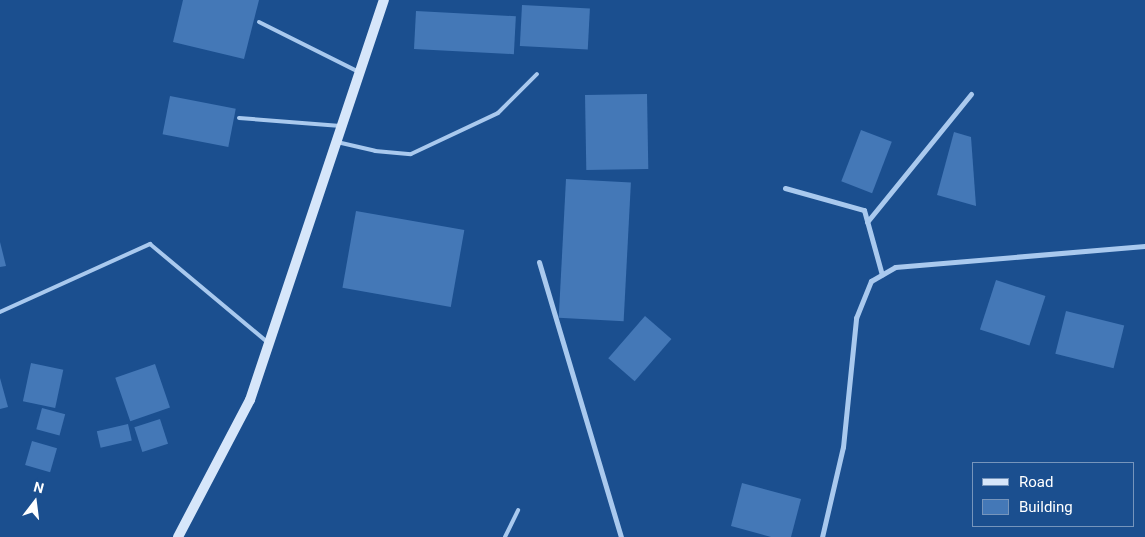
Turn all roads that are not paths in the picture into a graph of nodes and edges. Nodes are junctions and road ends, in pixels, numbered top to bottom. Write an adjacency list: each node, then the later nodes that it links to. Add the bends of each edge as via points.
1 (384, 0): 3 (main road)
2 (259, 22): 3 (lane)
3 (359, 72): 7 (main road)
4 (537, 74): 8 (lane, via 498,113 411,154 374,151)
5 (971, 94): 10 (street)
6 (239, 118): 7 (lane)
7 (341, 126): 8 (main road)
8 (335, 142): 15 (main road)
9 (785, 188): 10 (street, via 864,210)
10 (868, 222): 13 (street)
11 (1145, 246): 13 (street, via 895,267)
12 (540, 262): 19 (street)
13 (882, 275): 20 (street, via 871,281 856,318 843,447)
14 (0, 312): 15 (lane, via 150,244)
15 (269, 343): 17 (main road, via 250,400)
16 (518, 510): 18 (lane)
17 (178, 537)
18 (505, 537)
19 (621, 537)
20 (822, 537)

